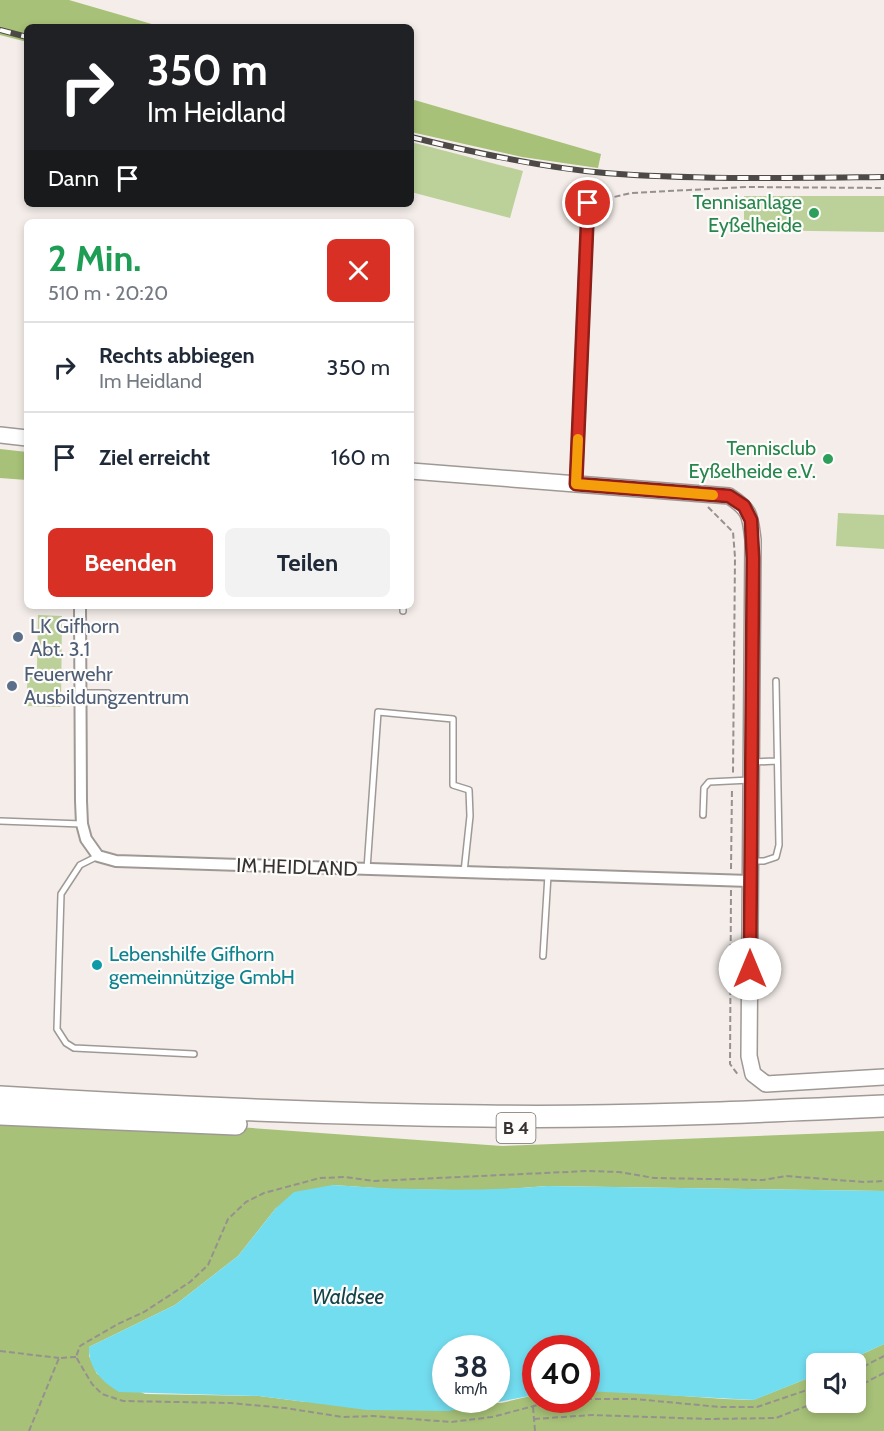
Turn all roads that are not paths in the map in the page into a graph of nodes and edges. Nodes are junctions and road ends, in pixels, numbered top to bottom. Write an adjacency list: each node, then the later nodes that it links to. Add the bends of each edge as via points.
1 (588, 203): 5 (street)
2 (0, 435): 3 (street)
3 (24, 438)
4 (414, 471): 5 (street)
5 (576, 484): 11 (street, via 729,496 744,506 751,520 753,540)
6 (80, 609): 8 (street)
7 (776, 681): 10 (lane)
8 (80, 693): 9 (lane); 15 (street)
9 (108, 693)
10 (777, 761): 11 (lane); 17 (lane, via 776,857)
11 (751, 762): 12 (street)
12 (751, 780): 13 (lane, via 706,784); 17 (street)
13 (704, 815)
14 (0, 821): 15 (lane)
15 (82, 824): 16 (street, via 86,839)
16 (98, 856): 18 (street, IM HEIDLAND, via 116,861); 23 (lane, via 80,865 61,894 57,1029 74,1048)
17 (751, 861): 21 (street)
18 (367, 869): 19 (street, IM HEIDLAND); 19 (lane, via 378,712 453,719 453,785 469,790)
19 (464, 872): 20 (street, IM HEIDLAND)
20 (548, 875): 21 (street, IM HEIDLAND); 22 (lane)
21 (750, 881): 24 (street, via 749,1056 753,1074 766,1084)
22 (543, 956)
23 (194, 1054)
24 (884, 1077)
25 (884, 1106): 26 (highway, B 4, via 487,1116 176,1107)
26 (1, 1110): 27 (highway, B 4, via 158,1122 448,1129 673,1128)
27 (884, 1120)

